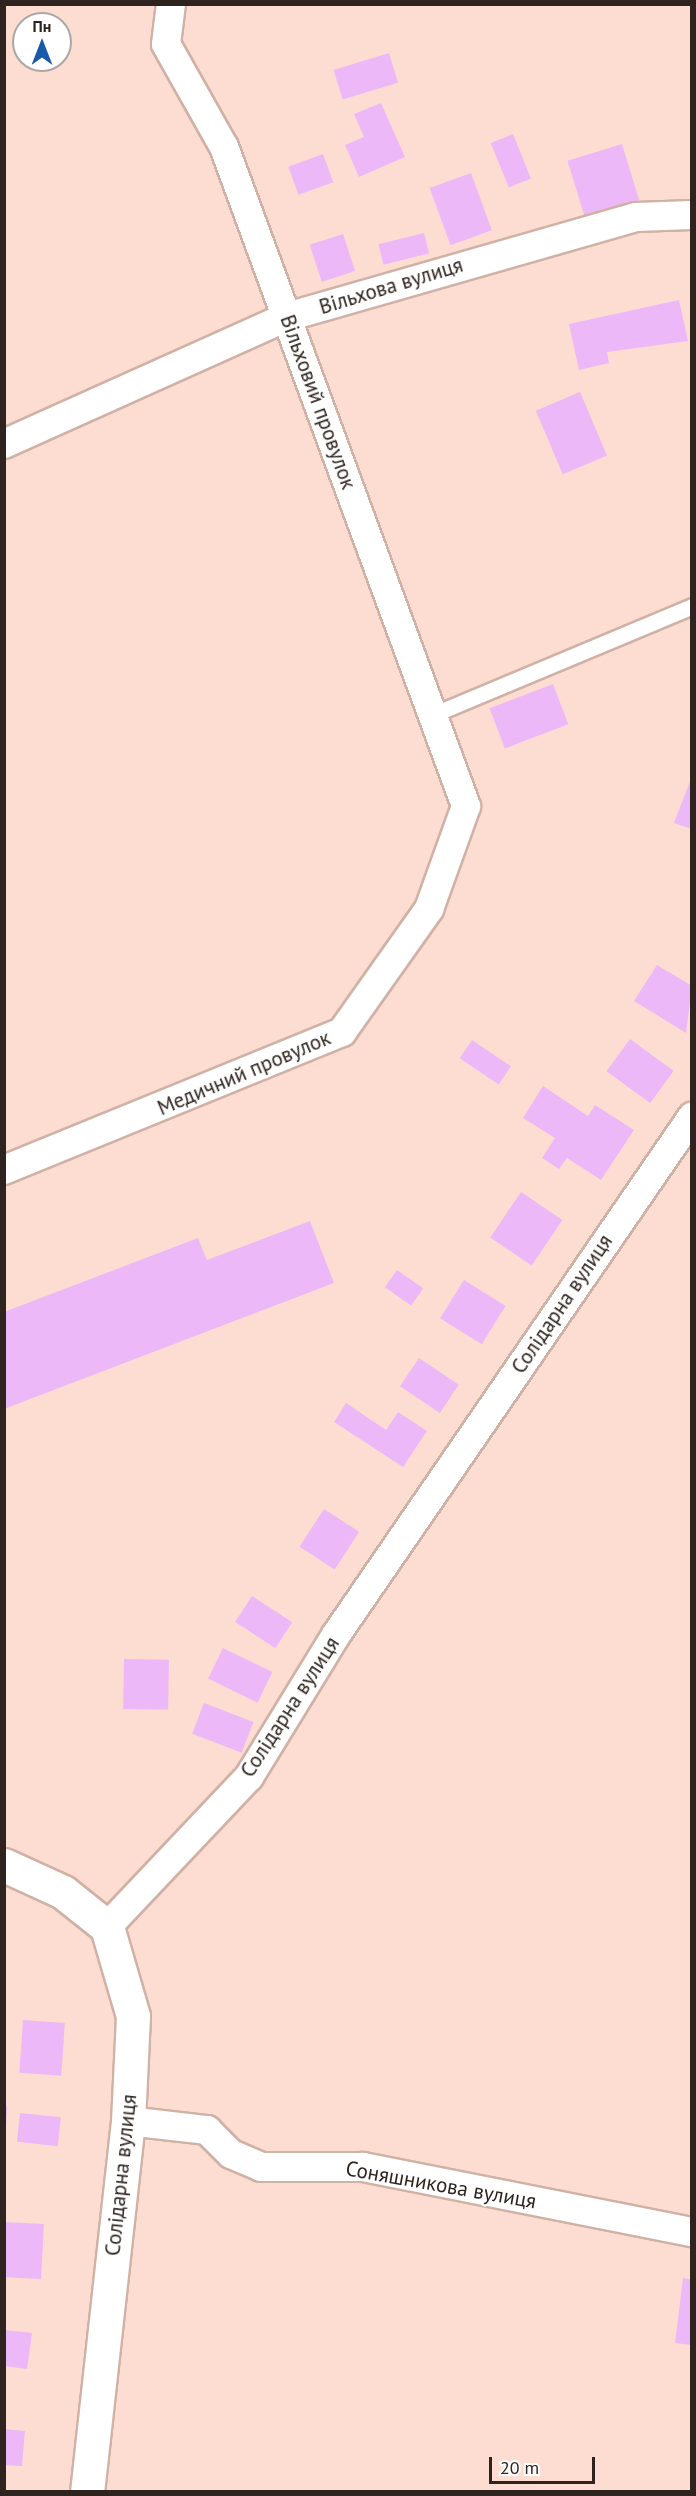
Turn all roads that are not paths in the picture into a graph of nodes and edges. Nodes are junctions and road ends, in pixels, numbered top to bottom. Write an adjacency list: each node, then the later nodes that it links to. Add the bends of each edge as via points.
1 (171, 4): 3 (street, Вільховий провулок, via 166,44 224,147)
2 (692, 215): 3 (street, Вільхова вулиця, via 636,217)
3 (287, 317): 4 (street, Вільхова вулиця); 6 (street, Вільховий провулок)
4 (4, 444)
5 (692, 606): 6 (lane)
6 (432, 715): 7 (street, Вільховий провулок)
7 (466, 807): 9 (street, Медичний провулок, via 429,909 342,1032)
8 (688, 1126): 11 (street, Солідарна вулиця, via 336,1635 249,1777)
9 (4, 1170)
10 (4, 1865): 11 (street, via 63,1892)
11 (107, 1927): 12 (street, Солідарна вулиця, via 133,2016)
12 (128, 2121): 13 (street, Соняшникова вулиця, via 207,2130 231,2154 261,2167 363,2167); 14 (street, Солідарна вулиця)
13 (692, 2232)
14 (87, 2492)

